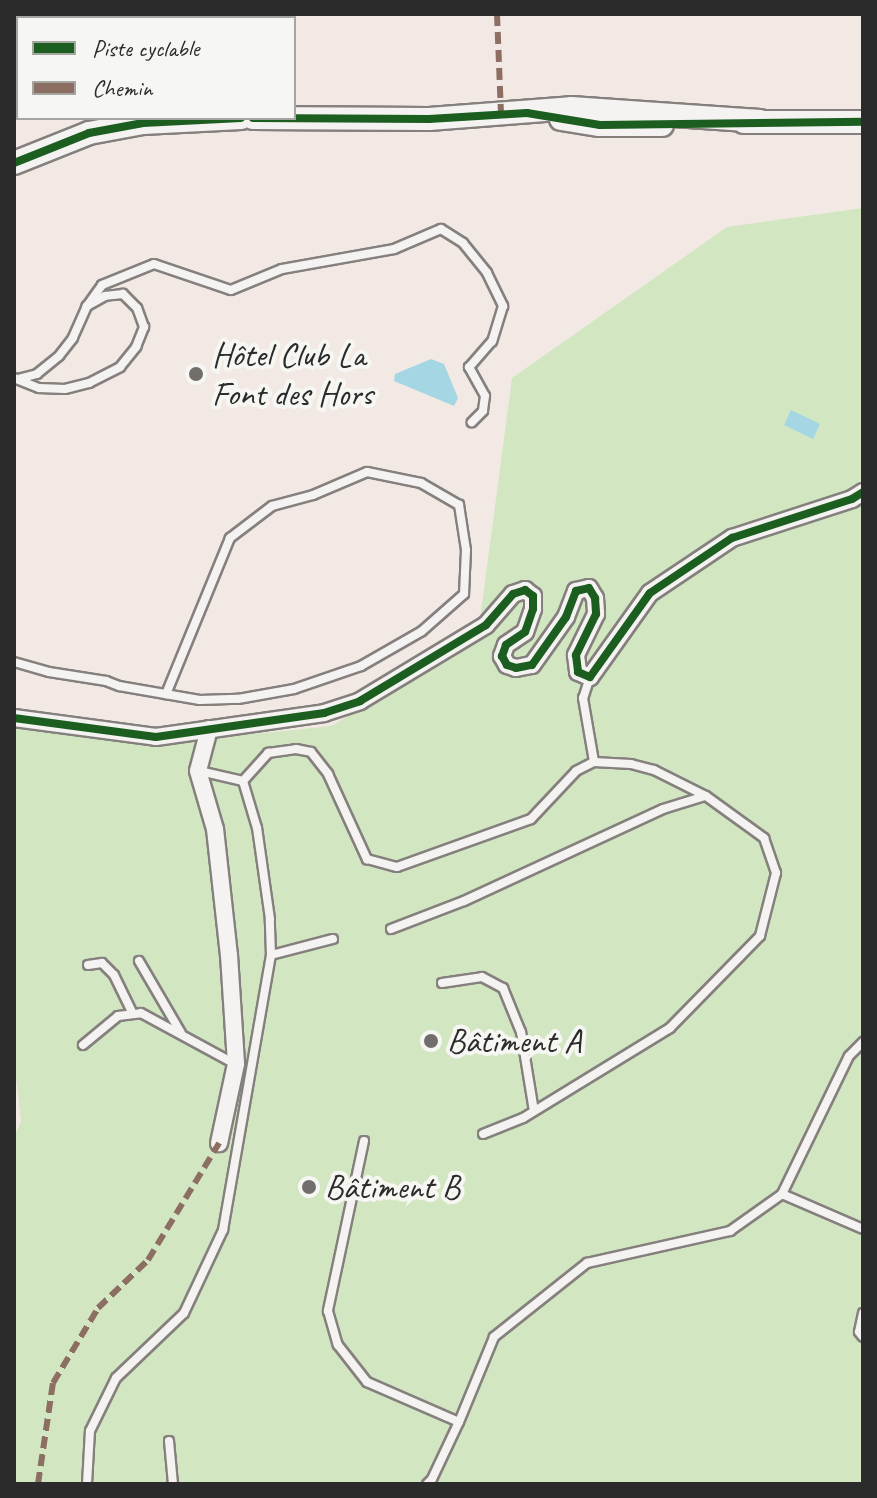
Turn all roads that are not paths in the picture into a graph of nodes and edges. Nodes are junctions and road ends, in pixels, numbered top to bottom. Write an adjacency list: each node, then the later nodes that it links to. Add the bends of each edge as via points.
1 (296, 118): 3 (main road, via 527,113 600,125)
2 (202, 120): 4 (main road, via 89,133)
3 (863, 122)
4 (14, 163)
5 (87, 306): 6 (lane, via 59,356 37,374); 6 (lane, via 123,294 137,308 144,327 120,367 65,389 39,388); 7 (lane, via 102,285 154,264 231,290 282,269 394,249 441,229 463,243 503,306 492,341 469,367 485,396 483,411)
6 (16, 378)
7 (472, 422)
8 (863, 492): 10 (street, via 732,538 650,593)
9 (14, 662): 11 (lane)
10 (590, 677): 13 (street, via 578,672 576,655 596,614 589,588 576,591 566,617 532,665 507,665 502,656 506,645 525,632 533,609 533,596 525,590 513,594 486,625 360,701 324,713); 14 (lane, via 583,698)
11 (166, 694): 11 (lane, via 238,699 294,689 361,666 422,631 464,594 466,550 459,505 421,483 367,472 272,506 230,538)
12 (14, 718): 13 (street, via 156,737)
13 (209, 729): 15 (street)
14 (594, 762): 16 (lane, via 576,771 531,819 397,867 367,859 328,774 311,752 268,753); 17 (lane, via 654,770)
15 (198, 771): 16 (lane); 28 (street, via 215,829)
16 (243, 781): 20 (lane, via 257,828)
17 (706, 796): 18 (lane, via 663,809); 29 (lane, via 764,838 776,873 760,936 670,1028)
18 (391, 929)
19 (333, 939): 20 (lane)
20 (271, 955): 39 (lane, via 223,1230 184,1313 116,1378 90,1431)
21 (139, 961): 25 (lane)
22 (88, 965): 24 (lane, via 102,963 114,975)
23 (442, 983): 29 (lane, via 482,977 503,988 521,1032)
24 (133, 1014): 25 (lane, via 141,1013); 27 (lane, via 118,1016)
25 (183, 1037): 28 (lane)
26 (863, 1042): 33 (lane, via 849,1056)
27 (83, 1045)
28 (236, 1064): 32 (street)
29 (534, 1111): 30 (lane)
30 (483, 1134)
31 (364, 1141): 37 (lane, via 328,1311 338,1345 367,1382)
32 (219, 1143)
33 (782, 1194): 34 (lane); 37 (lane, via 730,1231 587,1263 494,1337)
34 (863, 1229)
35 (863, 1313): 36 (lane)
36 (863, 1337)
37 (459, 1422): 41 (lane)
38 (169, 1441): 40 (lane)
39 (87, 1484)
40 (173, 1484)
41 (427, 1484)

